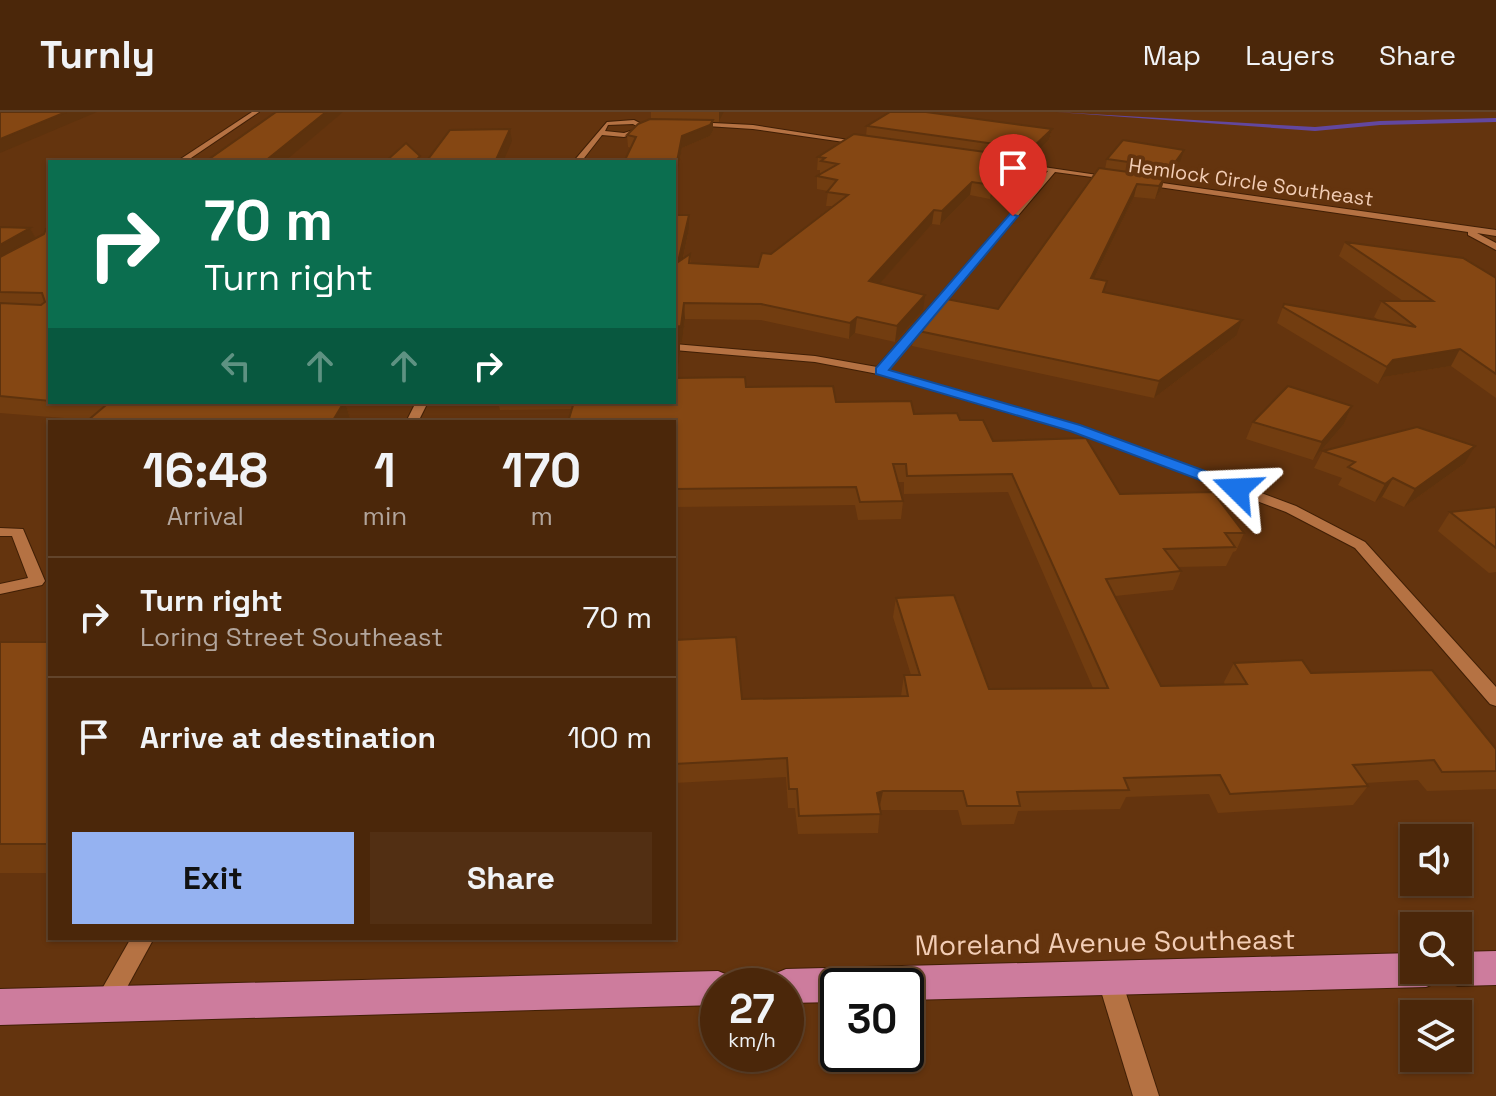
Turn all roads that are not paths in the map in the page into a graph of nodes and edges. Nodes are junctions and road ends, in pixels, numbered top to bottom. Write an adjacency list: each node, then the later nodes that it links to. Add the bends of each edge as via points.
1 (256, 112): 13 (street)
2 (619, 112): 5 (street)
3 (627, 112): 4 (street)
4 (634, 122): 5 (street); 8 (street)
5 (609, 123): 9 (street)
6 (684, 126): 11 (street, via 716,125)
7 (656, 128): 8 (street)
8 (642, 129): 10 (street)
9 (600, 133): 10 (street); 12 (street)
10 (624, 135): 12 (street)
11 (880, 145)
12 (579, 159)
13 (183, 160)
14 (990, 161): 15 (street, Hemlock Circle Southeast)
15 (1053, 170): 16 (street, Hemlock Circle Southeast); 20 (street)
16 (1463, 228): 17 (street, Hemlock Circle Southeast); 18 (street)
17 (1496, 233)
18 (1496, 247)
19 (676, 347): 20 (street, via 790,356)
20 (880, 371): 24 (street, via 1075,428 1291,509 1360,545)
21 (0, 532): 22 (street, via 18,532)
22 (44, 581): 23 (street)
23 (0, 589)
24 (1496, 699)
25 (142, 940): 32 (street)
26 (1496, 968): 27 (highway)
27 (1472, 969)
28 (1400, 971): 29 (highway, Moreland Avenue Southeast)
29 (1109, 978): 30 (highway, Moreland Avenue Southeast); 34 (street)
30 (804, 986)
31 (700, 988): 32 (highway)
32 (105, 1004): 33 (highway)
33 (0, 1007)
34 (1146, 1096)

